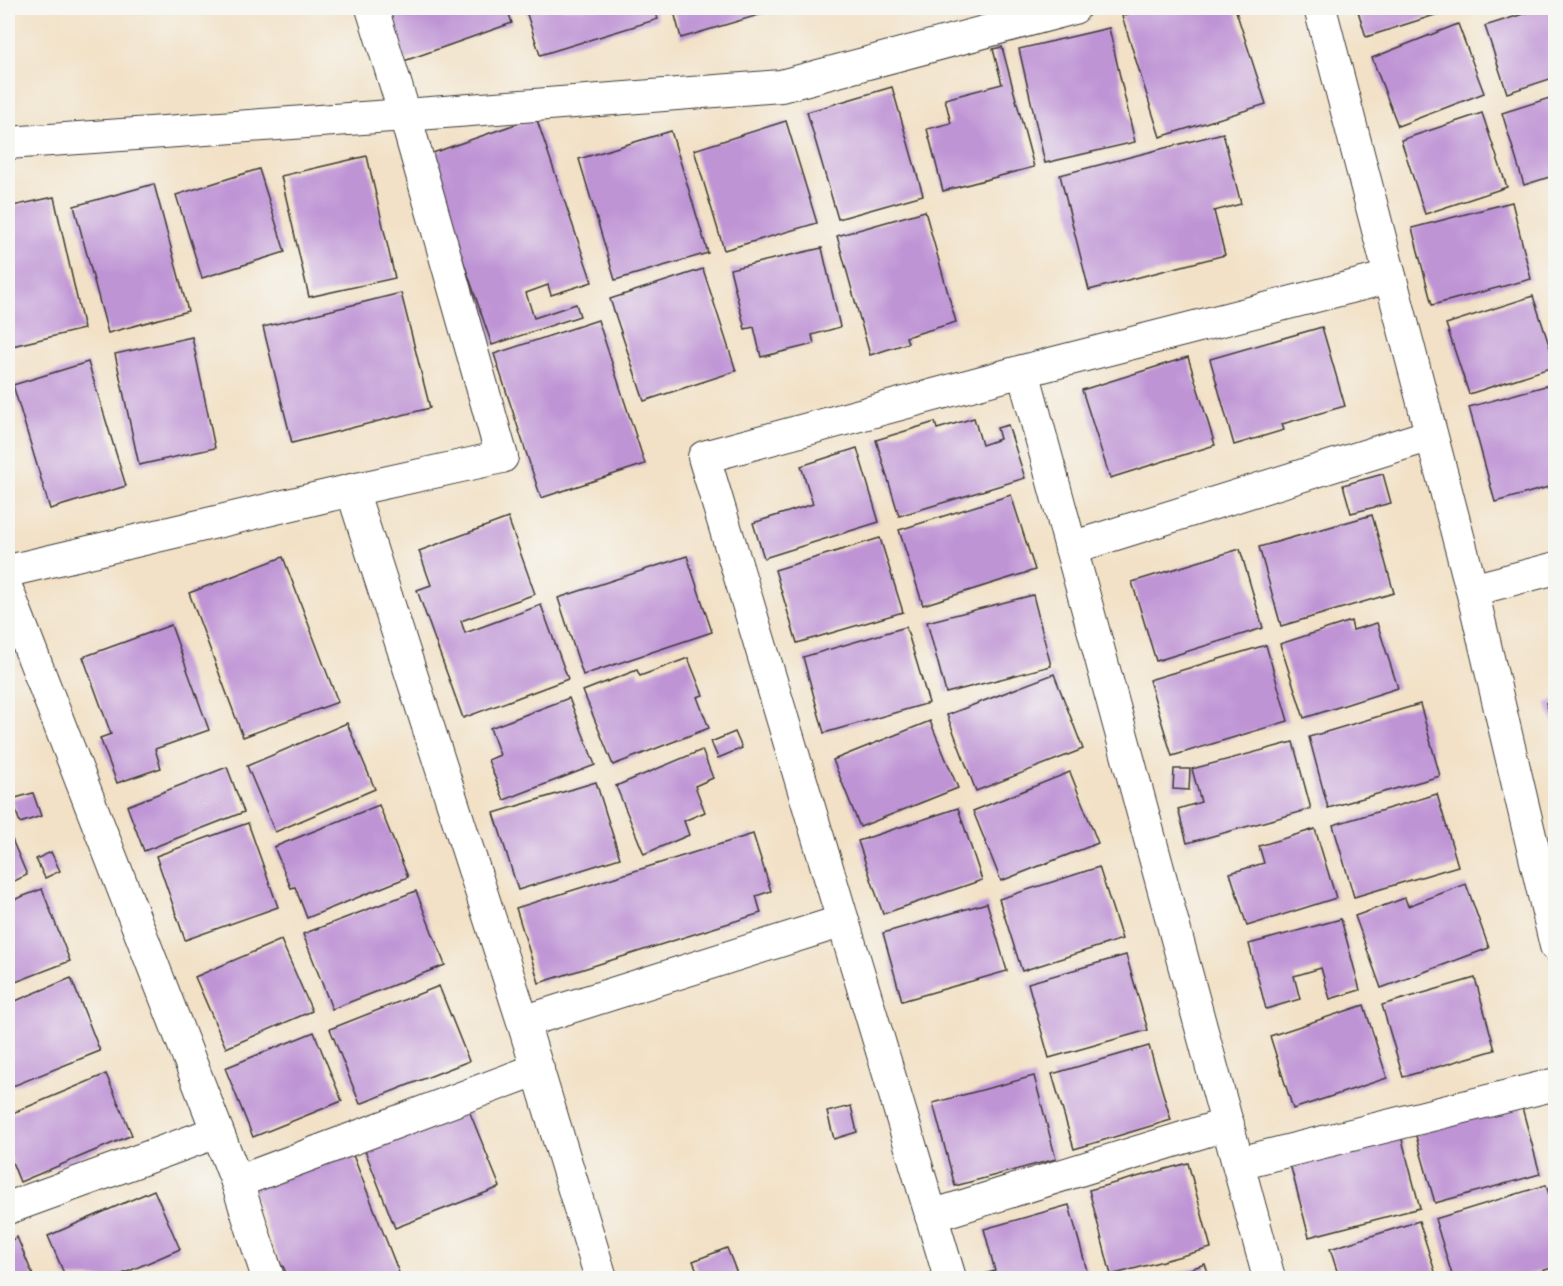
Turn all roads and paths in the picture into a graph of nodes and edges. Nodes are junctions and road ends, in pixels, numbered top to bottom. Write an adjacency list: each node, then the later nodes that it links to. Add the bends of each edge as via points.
1 (372, 8): 4 (street)
2 (1074, 8): 4 (street, via 781,86)
3 (1320, 8): 6 (street)
4 (405, 115): 5 (street); 9 (street, via 502,457)
5 (8, 143)
6 (1390, 277): 7 (street); 8 (street)
7 (1023, 371): 10 (street); 15 (street, via 704,457)
8 (1431, 435): 10 (street); 13 (street)
9 (352, 490): 12 (street); 17 (street)
10 (1071, 548): 20 (street)
11 (1556, 568): 13 (street)
12 (8, 571)
13 (1472, 591): 16 (street)
14 (8, 592): 21 (street)
15 (843, 921): 17 (street); 25 (street)
16 (1556, 946)
17 (523, 1023): 18 (street)
18 (538, 1069): 23 (street); 27 (street)
19 (1556, 1084): 22 (street)
20 (1228, 1124): 22 (street); 25 (street)
21 (217, 1132): 23 (street); 24 (street)
22 (1239, 1162): 29 (street)
23 (237, 1182): 26 (street)
24 (8, 1208)
25 (932, 1216): 28 (street)
26 (268, 1278)
27 (602, 1278)
28 (950, 1278)
29 (1269, 1278)

